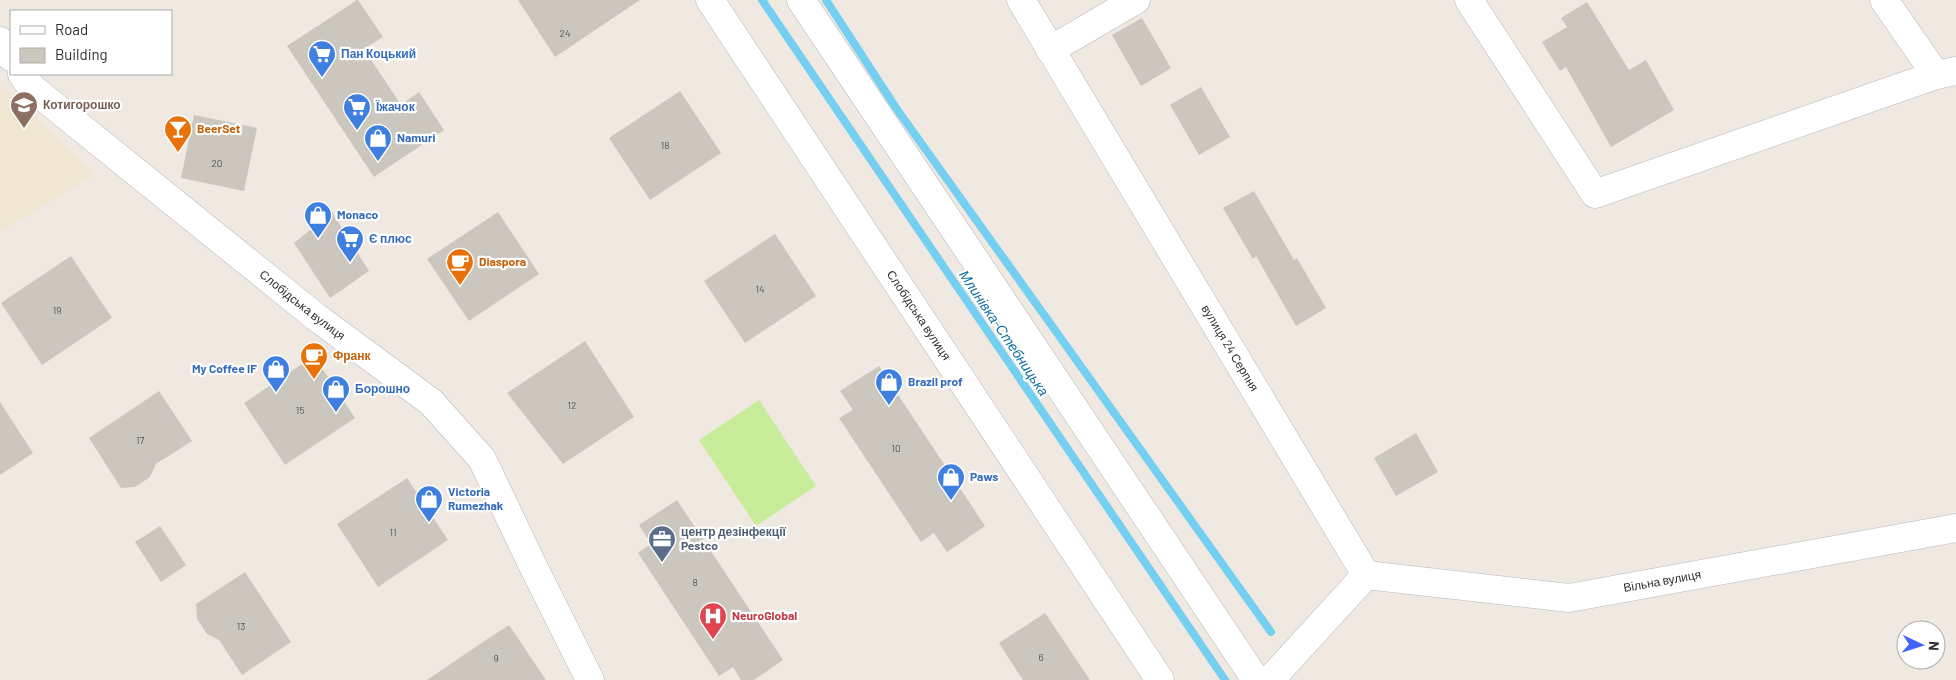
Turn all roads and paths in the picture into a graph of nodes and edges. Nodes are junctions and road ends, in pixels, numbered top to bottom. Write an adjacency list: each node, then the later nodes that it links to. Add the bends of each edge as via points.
1 (710, 0): 15 (street, Слобідська вулиця)
2 (801, 0): 16 (street)
3 (1021, 0): 8 (street, вулиця 24 Серпня)
4 (1136, 0): 8 (street)
5 (1469, 0): 10 (street, via 1595,194)
6 (1884, 0): 10 (street)
7 (0, 40): 9 (street)
8 (1050, 50): 13 (street, вулиця 24 Серпня)
9 (10, 55)
10 (1946, 73)
11 (23, 75): 14 (street, Слобідська вулиця, via 32,88 316,317 431,402 482,459)
12 (1956, 528): 13 (street, Вільна вулиця, via 1569,598)
13 (1366, 575): 17 (street)
14 (590, 680)
15 (1160, 680)
16 (1256, 680)
17 (1270, 680)

